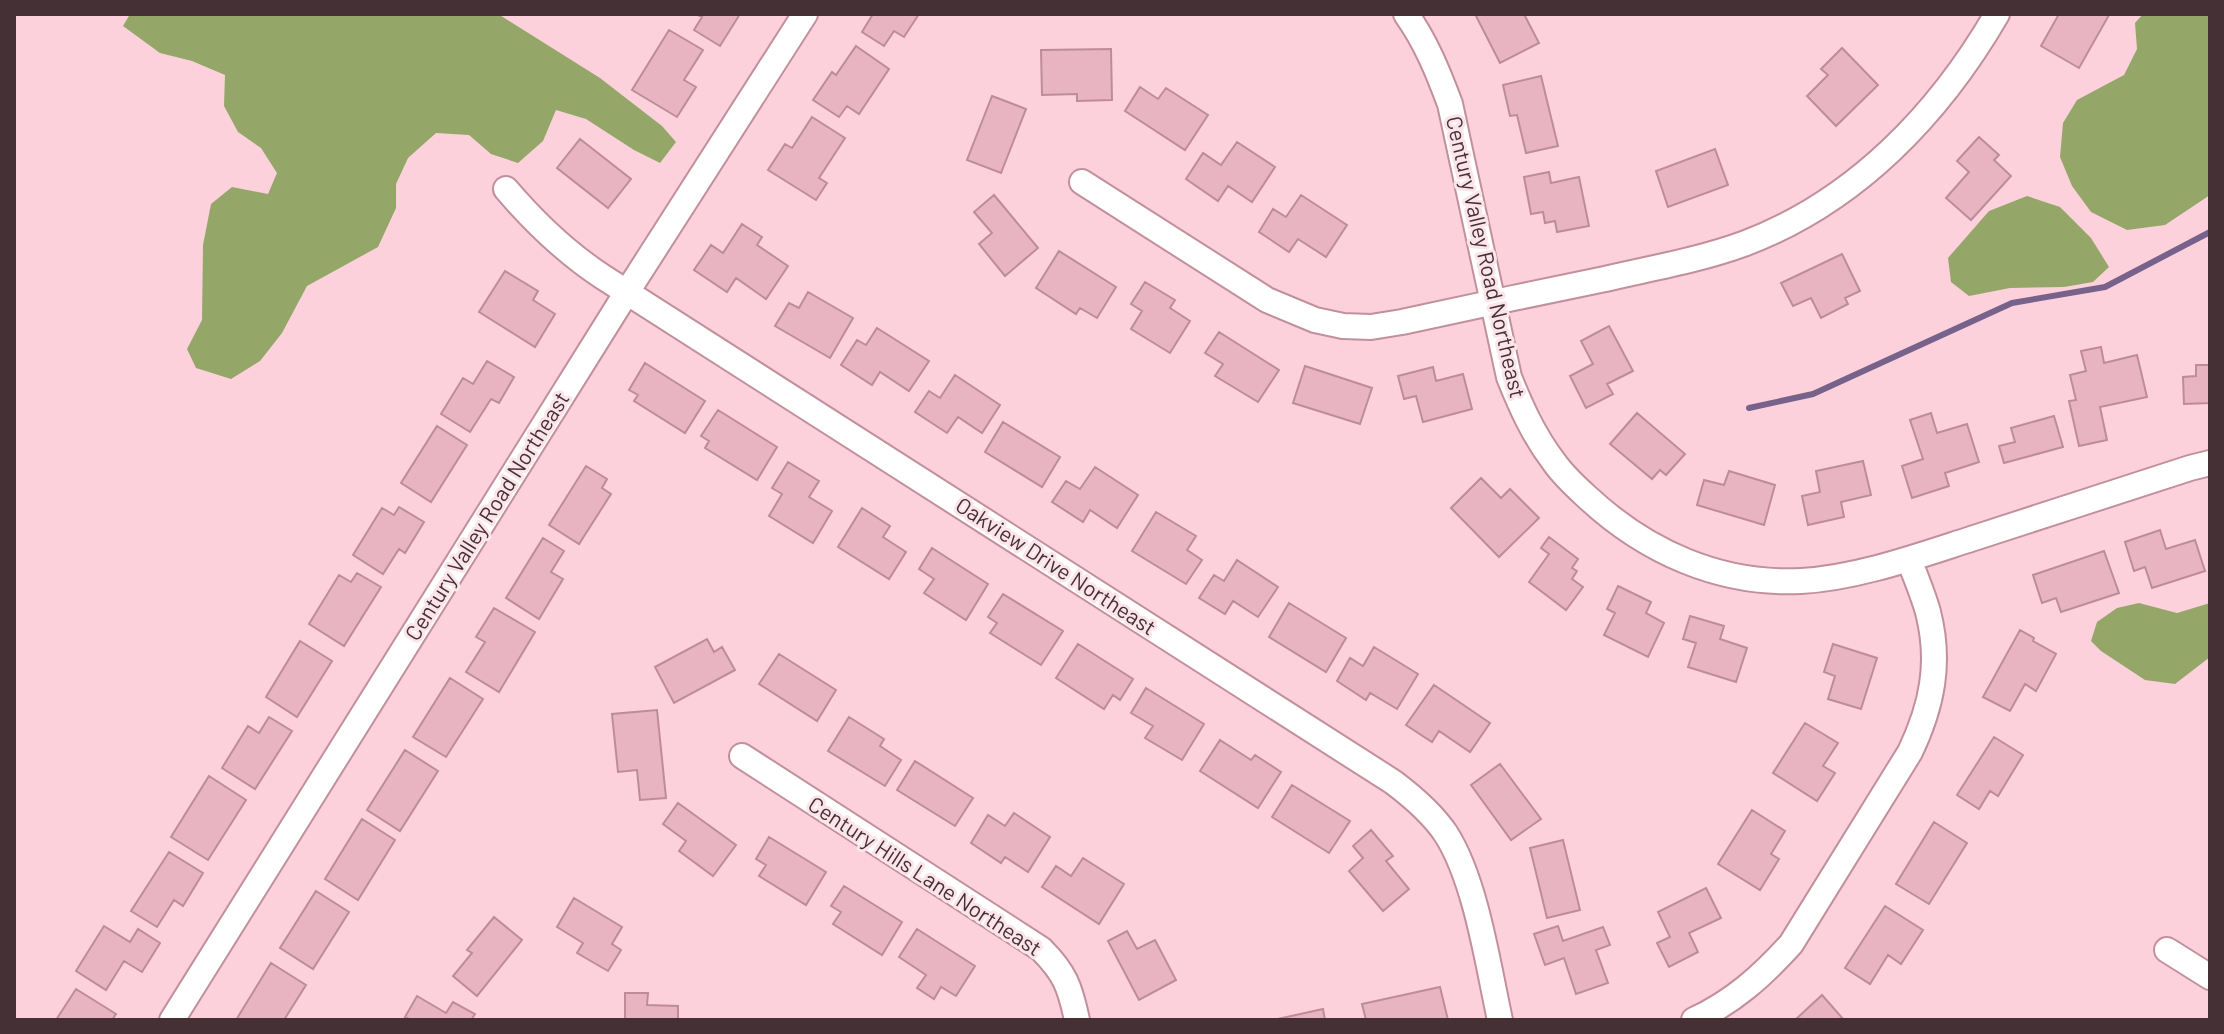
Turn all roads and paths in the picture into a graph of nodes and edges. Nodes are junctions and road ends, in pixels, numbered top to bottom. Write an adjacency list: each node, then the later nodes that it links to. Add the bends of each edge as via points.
1 (805, 14): 6 (street, Century Valley Road Northeast)
2 (1406, 14): 7 (street, Century Valley Road Northeast, via 1438,70 1450,104)
3 (1997, 14): 7 (street, via 1962,69 1898,146 1866,174 1795,219 1698,259)
4 (1082, 182): 7 (street, via 1267,300 1315,320 1371,327)
5 (506, 189): 6 (street, Oakview Drive Northeast, via 565,250)
6 (627, 292): 13 (street, Century Valley Road Northeast); 15 (street, Oakview Drive Northeast, via 1415,799 1456,852)
7 (1494, 302): 9 (street, Century Valley Road Northeast, via 1509,377 1534,433 1579,490 1631,534 1694,565 1766,581 1841,576)
8 (2210, 463): 9 (street, Century Valley Road Northeast)
9 (1909, 559): 16 (street, via 1933,642 1935,671 1923,726 1791,944 1740,993)
10 (742, 756): 14 (street, Century Hills Lane Northeast, via 1041,949 1059,967)
11 (2167, 950): 12 (street)
12 (2210, 977)
13 (172, 1020)
14 (1077, 1020)
15 (1500, 1020)
16 (1694, 1020)

